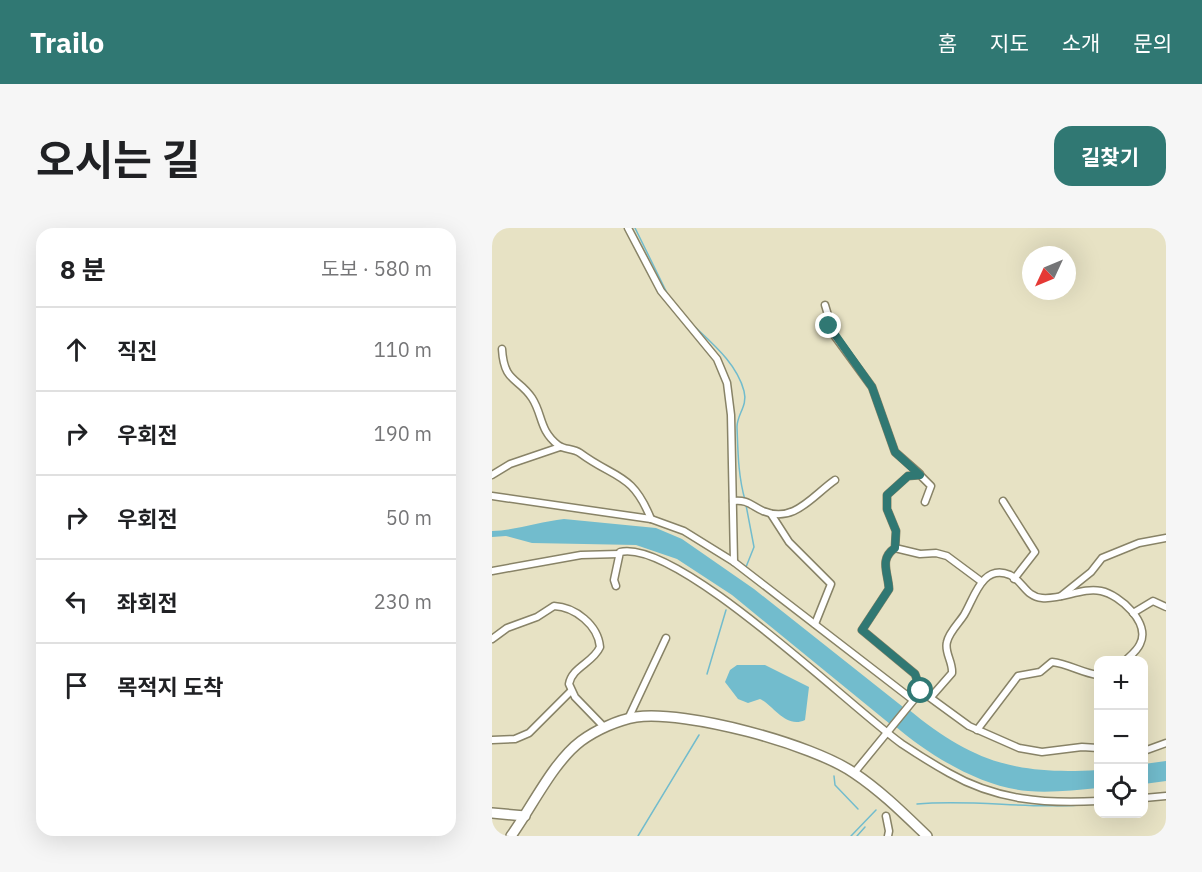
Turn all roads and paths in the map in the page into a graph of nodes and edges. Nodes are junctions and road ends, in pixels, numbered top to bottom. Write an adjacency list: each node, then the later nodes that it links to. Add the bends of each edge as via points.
1 (628, 228): 9 (street, via 661,291 710,350 724,376 731,402)
2 (825, 305): 6 (street, via 834,335 872,387 895,452)
3 (502, 349): 4 (street, via 506,369 532,398 543,428)
4 (560, 447): 5 (street, via 510,464); 13 (street, via 579,452 633,484)
5 (492, 475)
6 (920, 475): 11 (street, via 931,486); 15 (street, via 908,476 887,495 887,509 896,531)
7 (835, 480): 12 (street, via 792,513)
8 (492, 496): 13 (street)
9 (733, 501): 12 (street, via 750,502); 17 (street)
10 (1003, 501): 19 (street, via 1035,552)
11 (925, 502)
12 (771, 514): 25 (street, via 789,542 831,584)
13 (651, 519): 17 (street, via 684,531)
14 (1166, 538): 22 (street, via 1139,543 1102,558)
15 (895, 548): 20 (street, via 947,556); 31 (street, via 885,562 889,589 862,632 915,674)
16 (619, 554): 18 (street, via 594,553); 21 (street); 36 (street, via 633,551 648,555 685,572)
17 (734, 562): 25 (street)
18 (492, 571)
19 (1014, 579): 20 (street, via 1010,575 992,575); 22 (street, via 1031,596)
20 (982, 582): 32 (street, via 946,643 952,673)
21 (616, 586)
22 (1058, 598): 24 (street, via 1101,591)
23 (1166, 607): 24 (street, via 1153,601)
24 (1133, 613): 28 (street, via 1142,639)
25 (815, 624): 33 (street)
26 (666, 638): 34 (street)
27 (492, 639): 30 (street, via 554,606 575,612 596,630 600,647 572,675)
28 (1129, 656)
29 (1094, 674): 37 (street, via 1052,662 1040,672 1018,676)
30 (572, 691): 35 (street); 38 (street, via 529,733 515,739)
31 (921, 691): 32 (street); 33 (street)
32 (931, 697): 37 (street)
33 (913, 700): 36 (street)
34 (628, 719): 35 (main road); 42 (main road, via 670,717 716,725 796,745)
35 (605, 728): 47 (main road, via 575,747)
36 (888, 730): 42 (street); 45 (street, via 950,774 1001,795 1041,802)
37 (977, 730): 40 (street, via 1028,750)
38 (492, 740)
39 (1166, 743): 41 (street)
40 (1094, 748)
41 (1148, 749)
42 (854, 773): 51 (main road)
43 (1166, 796): 44 (street)
44 (1148, 798)
45 (1094, 801)
46 (492, 813): 47 (main road)
47 (525, 816): 49 (main road)
48 (886, 816): 50 (street)
49 (511, 836)
50 (888, 836)
51 (927, 836)

